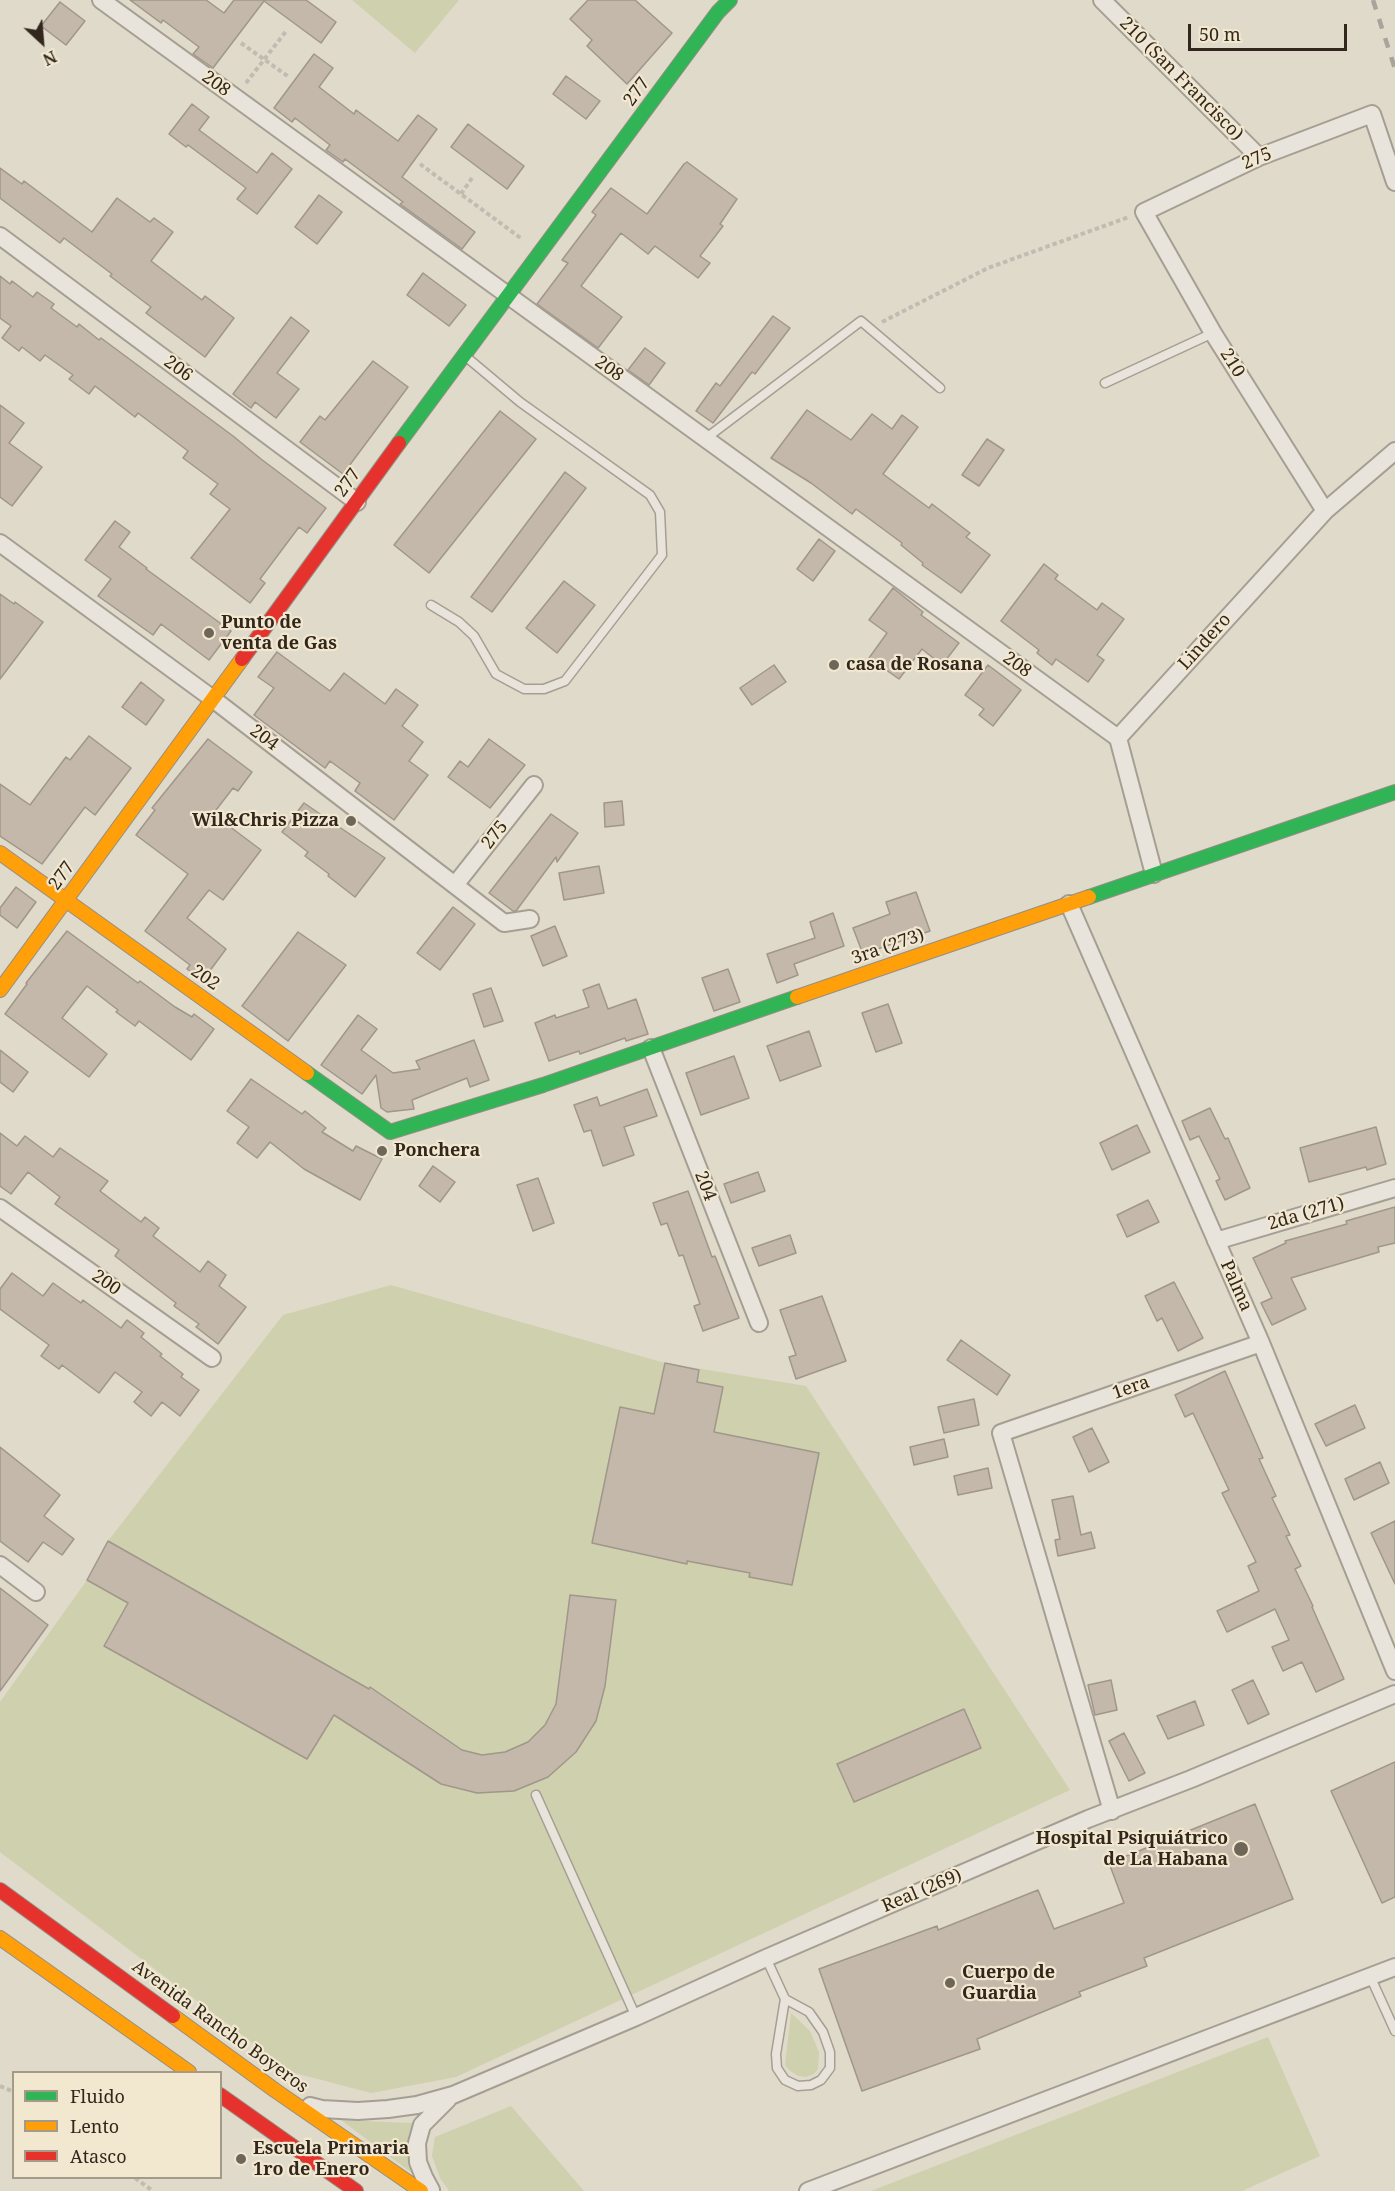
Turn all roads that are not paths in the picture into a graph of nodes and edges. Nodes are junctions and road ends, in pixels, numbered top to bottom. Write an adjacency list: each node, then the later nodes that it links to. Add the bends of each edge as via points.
1 (101, 0): 8 (street, 208)
2 (730, 0): 8 (main road, 277)
3 (1102, 0): 4 (street, 210 (San Francisco))
4 (1259, 157): 5 (street, 275, via 1372,114); 6 (street, 275)
5 (1395, 182)
6 (1144, 212): 9 (street, 210)
7 (0, 236): 15 (street, 206)
8 (507, 296): 10 (main road, 277); 13 (street, 208)
9 (1213, 333): 11 (lane); 16 (street, 210)
10 (464, 355): 15 (main road, 277); 18 (lane, via 520,402 650,495 660,512 662,555 565,681 544,690 524,689 496,674 474,636)
11 (1106, 383)
12 (940, 388): 13 (lane, via 861,321)
13 (705, 439): 20 (street, 208)
14 (1395, 451): 16 (street, Lindero)
15 (357, 502): 19 (main road, 277)
16 (1325, 511): 20 (street, Lindero)
17 (0, 543): 19 (street, 204)
18 (431, 605)
19 (213, 699): 25 (street, 204); 26 (main road, 277)
20 (1118, 738): 24 (street)
21 (534, 785): 25 (street, 275)
22 (1395, 792): 24 (main road, 3ra (273))
23 (0, 853): 26 (main road, 202)
24 (1154, 874): 27 (main road, 3ra (273))
25 (455, 885): 28 (street, 204, via 504,923)
26 (66, 902): 29 (main road, 277); 31 (main road, 202)
27 (1069, 904): 30 (main road, 3ra (273)); 34 (street, Palma)
28 (530, 919)
29 (0, 990)
30 (651, 1048): 31 (main road, 3ra (273)); 35 (street, 204)
31 (390, 1131)
32 (1395, 1188): 34 (street, 2da (271))
33 (0, 1208): 37 (street, 200)
34 (1216, 1241): 36 (street, Palma)
35 (759, 1323)
36 (1261, 1343): 40 (street, Palma); 43 (street, 1era, via 1001,1433)
37 (212, 1358)
38 (0, 1565): 39 (street)
39 (36, 1592)
40 (1395, 1671)
41 (1395, 1694): 43 (street, Real (269))
42 (537, 1795): 50 (lane)
43 (1112, 1811): 46 (street, Real (269))
44 (0, 1890): 53 (main road, Avenida Rancho Boyeros)
45 (0, 1938): 52 (main road)
46 (766, 1958): 49 (lane); 50 (street, Real (269))
47 (1395, 1967): 48 (street)
48 (1370, 1976): 51 (lane); 59 (street)
49 (785, 1999): 49 (lane, via 777,2068 785,2080 798,2086 812,2085 830,2068 830,2052 823,2032 808,2012)
50 (636, 2017): 54 (street, Real (269))
51 (1395, 2031)
52 (186, 2071)
53 (276, 2091): 54 (street, Real (269), via 322,2109 358,2111 417,2105); 57 (main road, Avenida Rancho Boyeros)
54 (453, 2095): 58 (street, Real (269), via 422,2125 417,2143 418,2162)
55 (222, 2096): 56 (main road)
56 (356, 2191)
57 (421, 2191)
58 (432, 2191)
59 (808, 2191)

